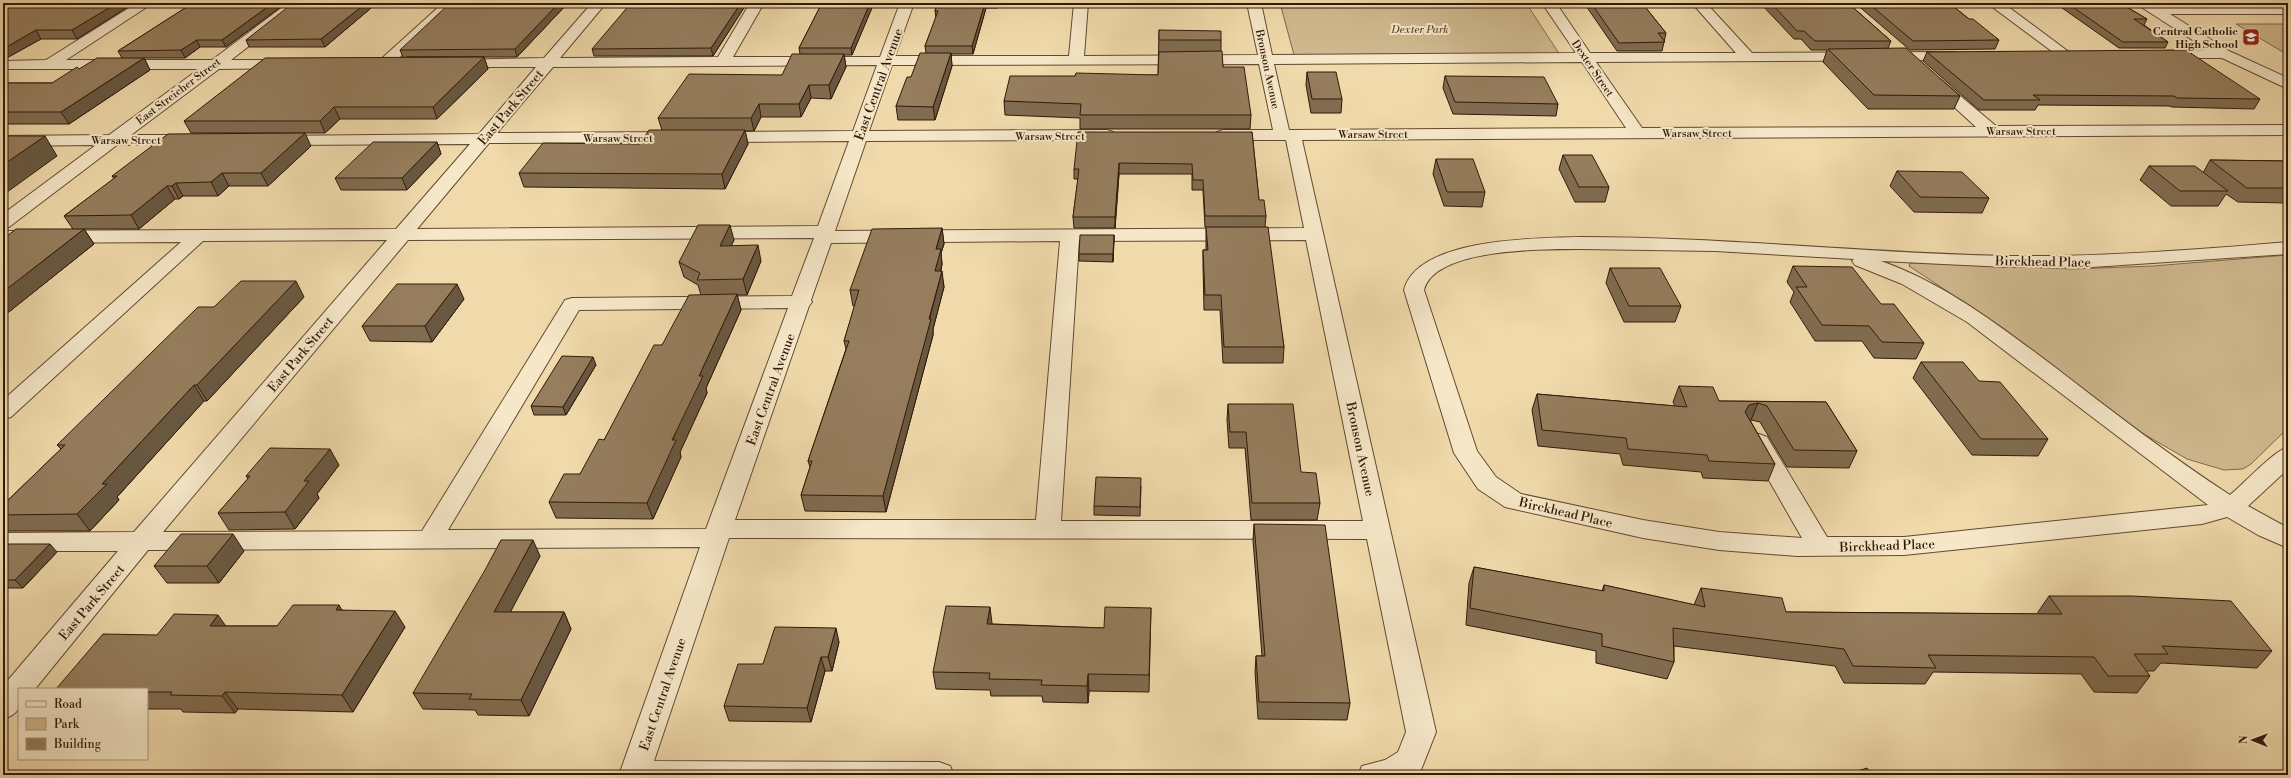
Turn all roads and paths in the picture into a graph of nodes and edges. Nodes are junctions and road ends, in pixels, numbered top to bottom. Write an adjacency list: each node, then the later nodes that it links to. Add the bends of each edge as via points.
1 (146, 3): 36 (street)
2 (297, 3): 33 (street, East Streicher Street)
3 (451, 3): 30 (street)
4 (599, 3): 28 (street, East Park Street)
5 (756, 3): 27 (street)
6 (907, 3): 25 (street, East Central Avenue)
7 (1080, 3): 26 (street)
8 (1254, 3): 24 (street, Bronson Avenue)
9 (1549, 3): 23 (street, Dexter Street)
10 (1699, 3): 22 (street)
11 (1994, 3): 17 (street)
12 (2148, 6): 13 (street); 15 (street)
13 (2288, 10)
14 (1889, 42): 20 (street)
15 (2225, 54): 19 (street); 37 (street); 38 (street)
16 (2042, 55): 17 (street)
17 (2066, 55): 18 (street)
18 (2081, 55)
19 (2150, 55)
20 (1906, 56): 21 (street); 22 (street); 40 (street)
21 (1970, 56)
22 (1748, 57): 23 (street)
23 (1586, 58): 24 (street); 41 (street, Dexter Street)
24 (1266, 59): 26 (street); 44 (street, Bronson Avenue)
25 (886, 60): 26 (street); 27 (street); 45 (street, East Central Avenue)
26 (1076, 60)
27 (723, 61): 28 (street)
28 (549, 62): 32 (street); 46 (street, East Park Street)
29 (370, 63): 30 (street)
30 (385, 63): 31 (street)
31 (409, 63)
32 (440, 63)
33 (215, 64): 34 (street); 36 (street); 47 (street, East Streicher Street)
34 (301, 64)
35 (3, 65): 36 (street)
36 (49, 65)
37 (2288, 84)
38 (2288, 93)
39 (2288, 130): 40 (street, Warsaw Street)
40 (1991, 131): 41 (street, Warsaw Street)
41 (1637, 133): 44 (street, Warsaw Street)
42 (1120, 135): 45 (street, Warsaw Street)
43 (1207, 135): 44 (street, Warsaw Street)
44 (1287, 135): 53 (street, Bronson Avenue)
45 (859, 136): 46 (street, Warsaw Street); 52 (street, East Central Avenue)
46 (483, 138): 49 (street, Warsaw Street); 54 (street, East Park Street)
47 (112, 140): 48 (street, Warsaw Street); 50 (street, Warsaw Street); 51 (street, East Streicher Street)
48 (203, 140)
49 (259, 140)
50 (3, 141)
51 (3, 223)
52 (826, 234): 54 (street); 56 (street); 60 (street, East Central Avenue)
53 (1314, 234): 56 (street); 66 (street, Bronson Avenue)
54 (401, 235): 55 (street); 70 (street, East Park Street)
55 (198, 236): 57 (street); 61 (street)
56 (1070, 236): 65 (street)
57 (3, 237)
58 (2288, 248): 59 (street, Birckhead Place, via 2065,262 1940,258)
59 (1798, 249): 64 (street, Birckhead Place, via 1854,258 1923,285 1992,330 2162,460); 72 (street, Birckhead Place, via 1614,242 1521,247 1444,260 1422,273 1415,283 1414,290 1466,453 1483,478 1499,492 1514,501 1537,507 1679,536)
60 (802, 302): 67 (street, East Central Avenue); 69 (street, via 572,304)
61 (3, 412)
62 (1751, 428): 72 (street)
63 (2288, 455): 64 (street, Birckhead Place, via 2255,488)
64 (2231, 507): 68 (street, Birckhead Place); 72 (street, Birckhead Place, via 2202,515 1940,543 1867,548)
65 (1048, 529): 66 (street); 67 (street)
66 (1378, 530): 78 (street, Bronson Avenue, via 1422,732 1410,761 1391,772)
67 (717, 533): 69 (street); 76 (street, East Central Avenue)
68 (2288, 539)
69 (429, 540): 70 (street)
70 (141, 541): 71 (street); 73 (street, East Park Street)
71 (3, 542)
72 (1820, 547)
73 (19, 688)
74 (18, 689): 75 (street, East Park Street)
75 (3, 707)
76 (634, 774): 77 (street)
77 (939, 775)
78 (1373, 775)

